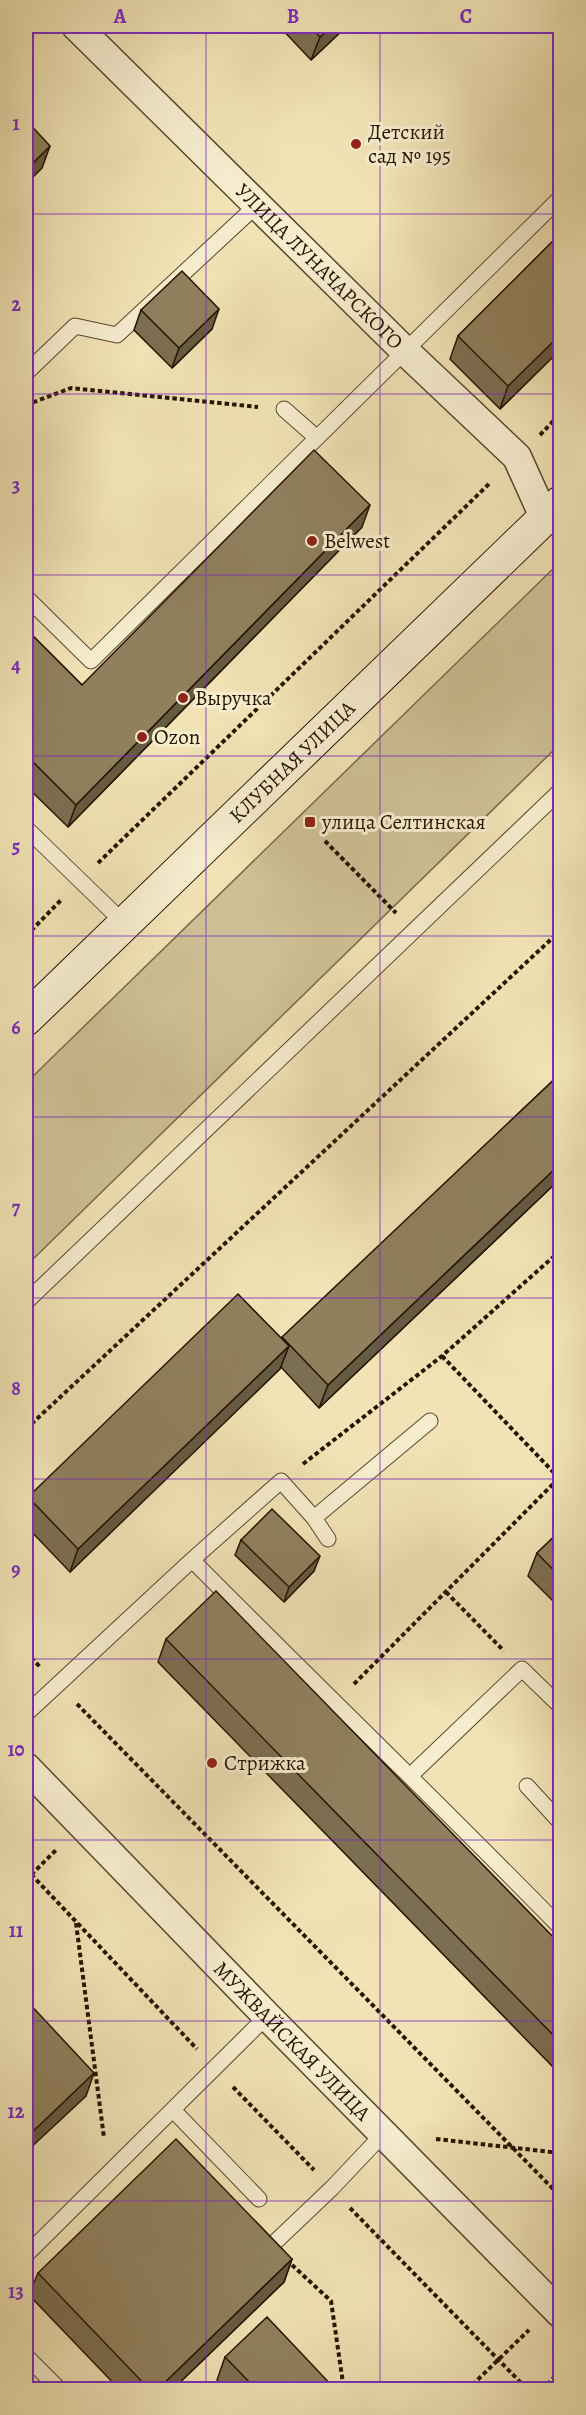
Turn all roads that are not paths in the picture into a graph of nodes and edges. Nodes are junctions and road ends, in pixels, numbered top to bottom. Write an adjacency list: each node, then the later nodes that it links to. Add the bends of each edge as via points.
1 (76, 26): 3 (street, УЛИЦА ЛУНАЧАРСКОГО)
2 (561, 198): 4 (lane)
3 (258, 204): 4 (street, УЛИЦА ЛУНАЧАРСКОГО); 5 (lane, via 117,334 75,326)
4 (406, 352): 7 (lane); 8 (street, УЛИЦА ЛУНАЧАРСКОГО, via 517,457)
5 (26, 373)
6 (284, 409): 7 (lane)
7 (316, 438): 9 (lane, via 91,661)
8 (553, 511): 12 (main road, КЛУБНАЯ УЛИЦА)
9 (26, 597)
10 (561, 791): 14 (lane)
11 (26, 828): 12 (lane)
12 (125, 924): 13 (main road, КЛУБНАЯ УЛИЦА)
13 (26, 1020)
14 (26, 1302)
15 (430, 1421): 16 (lane)
16 (314, 1518): 17 (lane); 18 (lane, via 281,1481)
17 (328, 1539)
18 (192, 1560): 20 (lane); 22 (lane)
19 (561, 1706): 22 (lane, via 522,1669)
20 (26, 1714)
21 (26, 1767): 26 (street, МУЖВАЙСКАЯ УЛИЦА)
22 (411, 1775): 25 (lane)
23 (527, 1786): 24 (lane)
24 (561, 1822)
25 (561, 1927)
26 (267, 2016): 27 (lane); 28 (street, МУЖВАЙСКАЯ УЛИЦА)
27 (173, 2110): 29 (lane); 31 (lane)
28 (384, 2133): 30 (lane); 32 (street, МУЖВАЙСКАЯ УЛИЦА)
29 (259, 2199)
30 (271, 2246)
31 (26, 2255)
32 (557, 2309)
33 (26, 2356): 34 (lane)
34 (60, 2390)

